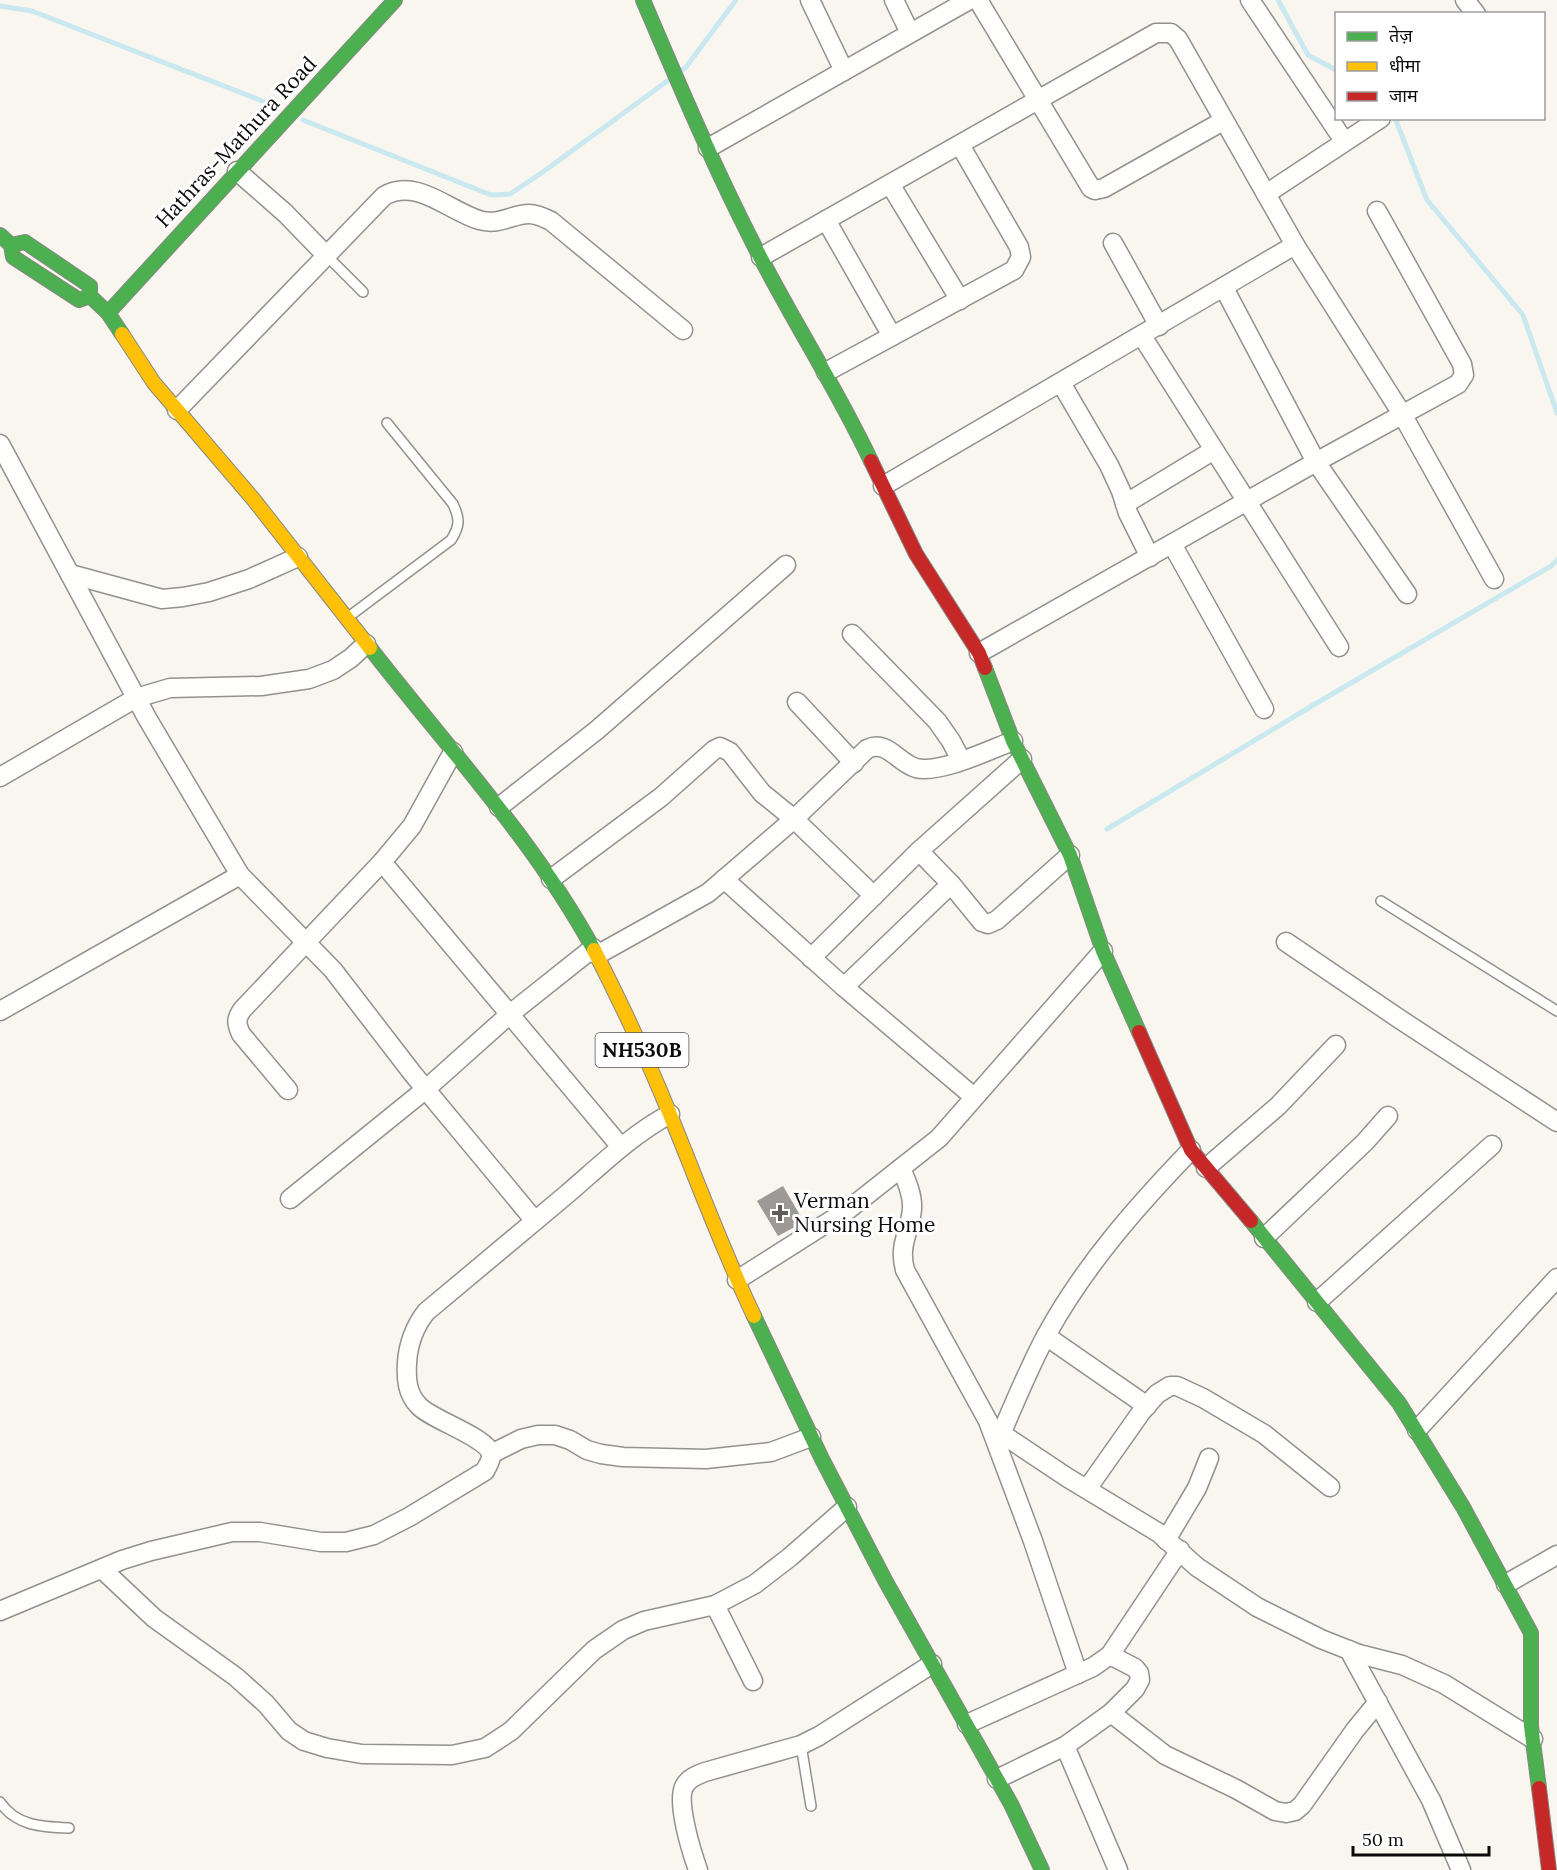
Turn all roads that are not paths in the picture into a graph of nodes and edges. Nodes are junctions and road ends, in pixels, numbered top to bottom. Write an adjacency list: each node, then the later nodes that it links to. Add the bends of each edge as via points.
1 (395, 0): 18 (main road, Hathras-Mathura Road)
2 (643, 0): 17 (main road)
3 (810, 0): 11 (street)
4 (894, 0): 10 (street)
5 (969, 0): 10 (street)
6 (978, 0): 12 (street)
7 (1250, 0): 15 (street)
8 (1465, 0): 9 (street)
9 (1474, 12)
10 (910, 33): 11 (street)
11 (844, 71): 17 (street)
12 (1039, 101): 14 (street, via 1087,185 1095,190); 14 (street, via 1163,32 1178,39); 16 (street)
13 (1378, 120): 15 (street)
14 (1223, 121): 20 (street)
15 (1344, 141): 20 (street)
16 (960, 145): 19 (street); 30 (street, via 1019,247 1021,257 1014,270)
17 (708, 148): 27 (main road)
18 (237, 171): 26 (street); 31 (main road, Hathras-Mathura Road)
19 (890, 184): 22 (street); 30 (street)
20 (1266, 194): 24 (street)
21 (1377, 211): 39 (street, via 1464,369 1458,384)
22 (826, 220): 27 (street); 34 (street)
23 (1113, 243): 32 (street)
24 (1294, 245): 28 (street); 39 (street)
25 (4, 246): 31 (main road, via 25,242 90,286 90,296)
26 (326, 255): 29 (lane); 33 (street, via 384,196 400,189 418,192 479,220 539,216 561,228); 38 (street)
27 (761, 257): 36 (main road)
28 (1224, 288): 32 (street); 43 (street)
29 (363, 292)
30 (960, 300): 34 (street)
31 (108, 313): 38 (main road, NH530B, via 154,383)
32 (1158, 326): 35 (street)
33 (683, 330)
34 (892, 336): 36 (street)
35 (1142, 336): 37 (street); 42 (street)
36 (826, 372): 44 (main road)
37 (1061, 383): 44 (street); 46 (street, via 1109,465)
38 (177, 410): 48 (main road, NH530B)
39 (1402, 414): 43 (street); 52 (street)
40 (387, 423): 54 (lane, via 453,504 459,527 451,540)
41 (0, 444): 51 (street)
42 (1214, 450): 45 (street); 46 (street)
43 (1316, 462): 45 (street); 53 (street)
44 (884, 486): 58 (main road, via 916,554)
45 (1248, 501): 47 (street); 57 (street)
46 (1125, 504): 49 (street)
47 (1172, 544): 49 (street); 61 (street)
48 (298, 556): 51 (street, via 209,592 162,599); 54 (main road, NH530B)
49 (1150, 556): 58 (street)
50 (786, 565): 68 (street, via 597,730)
51 (70, 574): 59 (street)
52 (1494, 579)
53 (1407, 594)
54 (347, 619): 56 (main road, NH530B)
55 (852, 634): 65 (street, via 937,722)
56 (366, 644): 59 (street, via 333,670 309,679 261,686 170,688); 63 (main road, NH530B)
57 (1339, 647)
58 (979, 653): 62 (main road)
59 (136, 698): 67 (street); 73 (street)
60 (797, 702): 66 (street)
61 (1264, 708)
62 (1013, 741): 64 (main road); 65 (street)
63 (453, 752): 68 (main road, NH530B); 72 (street, via 412,826)
64 (1022, 759): 70 (street); 71 (main road)
65 (961, 760): 66 (street, via 936,769 914,768 890,751 874,746)
66 (854, 763): 69 (street)
67 (0, 777)
68 (499, 807): 74 (main road, NH530B)
69 (794, 819): 74 (street, via 762,793 730,752 720,747 643,812); 75 (street); 77 (street)
70 (919, 851): 76 (street); 77 (street)
71 (1070, 855): 76 (street, via 993,923 982,922); 81 (main road)
72 (382, 862): 79 (street); 87 (street)
73 (240, 875): 79 (street); 85 (street)
74 (551, 879): 82 (main road, NH530B)
75 (723, 879): 82 (street, via 708,893); 83 (street)
76 (951, 884): 84 (street)
77 (874, 896): 83 (street)
78 (1381, 902): 86 (lane)
79 (306, 942): 89 (street, via 333,970); 90 (street, via 237,1018 241,1034)
80 (1286, 942): 94 (street)
81 (1103, 951): 91 (street); 97 (main road)
82 (595, 952): 87 (street); 92 (main road, NH530B)
83 (811, 958): 84 (street)
84 (844, 987): 91 (street)
85 (0, 1011)
86 (1557, 1011)
87 (510, 1014): 89 (street); 96 (street)
88 (1336, 1045): 99 (street, via 1278,1106)
89 (426, 1089): 100 (street); 101 (street)
90 (288, 1090)
91 (974, 1097): 98 (street, via 939,1138)
92 (670, 1114): 96 (street, via 648,1125); 104 (main road, NH530B)
93 (1388, 1116): 102 (street)
94 (1557, 1122)
95 (1492, 1145): 105 (street)
96 (621, 1147): 101 (street)
97 (1191, 1150): 99 (main road); 106 (street, via 1084,1274)
98 (902, 1168): 104 (street, via 849,1209); 108 (street, via 912,1208 902,1246 905,1270)
99 (1206, 1168): 102 (main road)
100 (290, 1199)
101 (535, 1221): 111 (street, via 426,1312 412,1338 407,1359 406,1380 418,1405 470,1435)
102 (1264, 1238): 105 (main road)
103 (1557, 1278): 109 (street)
104 (738, 1280): 110 (main road, NH530B)
105 (1317, 1302): 109 (main road)
106 (1046, 1336): 107 (street); 108 (street)
107 (1147, 1406): 113 (street, via 1165,1388 1177,1386 1264,1434); 114 (street)
108 (996, 1430): 114 (street); 125 (street)
109 (1417, 1430): 119 (main road)
110 (811, 1437): 111 (street, via 771,1452 706,1459 601,1454 555,1435 538,1435 520,1439); 115 (main road, NH530B)
111 (491, 1454): 118 (street, via 484,1471 374,1535 346,1542 321,1542 260,1532 232,1532 151,1551)
112 (1209, 1458): 116 (street)
113 (1330, 1487)
114 (1087, 1489): 116 (street)
115 (847, 1507): 120 (street, via 755,1584); 124 (main road, NH530B)
116 (1173, 1545): 122 (street, via 1197,1567 1257,1607); 123 (street)
117 (1557, 1555): 119 (street)
118 (102, 1569): 120 (street, via 154,1618 236,1677 289,1731 304,1741 362,1754 452,1755 485,1748 511,1731 594,1650 623,1630 644,1621); 121 (street)
119 (1506, 1584): 130 (main road, via 1531,1633)
120 (715, 1605): 126 (street)
121 (0, 1611)
122 (1349, 1650): 127 (street); 130 (street, via 1402,1665 1444,1684)
123 (1110, 1655): 125 (street); 128 (street, via 1135,1668 1140,1680)
124 (932, 1665): 129 (main road, NH530B); 131 (street)
125 (1078, 1674): 129 (street)
126 (753, 1681)
127 (1378, 1702): 128 (street, via 1302,1805 1286,1813 1165,1755); 140 (street, via 1431,1800)
128 (1111, 1713): 132 (street)
129 (967, 1724): 133 (main road, NH530B)
130 (1533, 1739): 141 (main road)
131 (801, 1745): 135 (lane); 137 (street, via 705,1772 685,1784 682,1791 686,1833)
132 (1065, 1746): 133 (street); 139 (street)
133 (997, 1779): 138 (main road, NH530B)
134 (0, 1802): 136 (lane, via 16,1819 28,1824)
135 (811, 1806)
136 (69, 1828)
137 (698, 1870)
138 (1042, 1870)
139 (1118, 1870)
140 (1461, 1870)
141 (1549, 1870)

